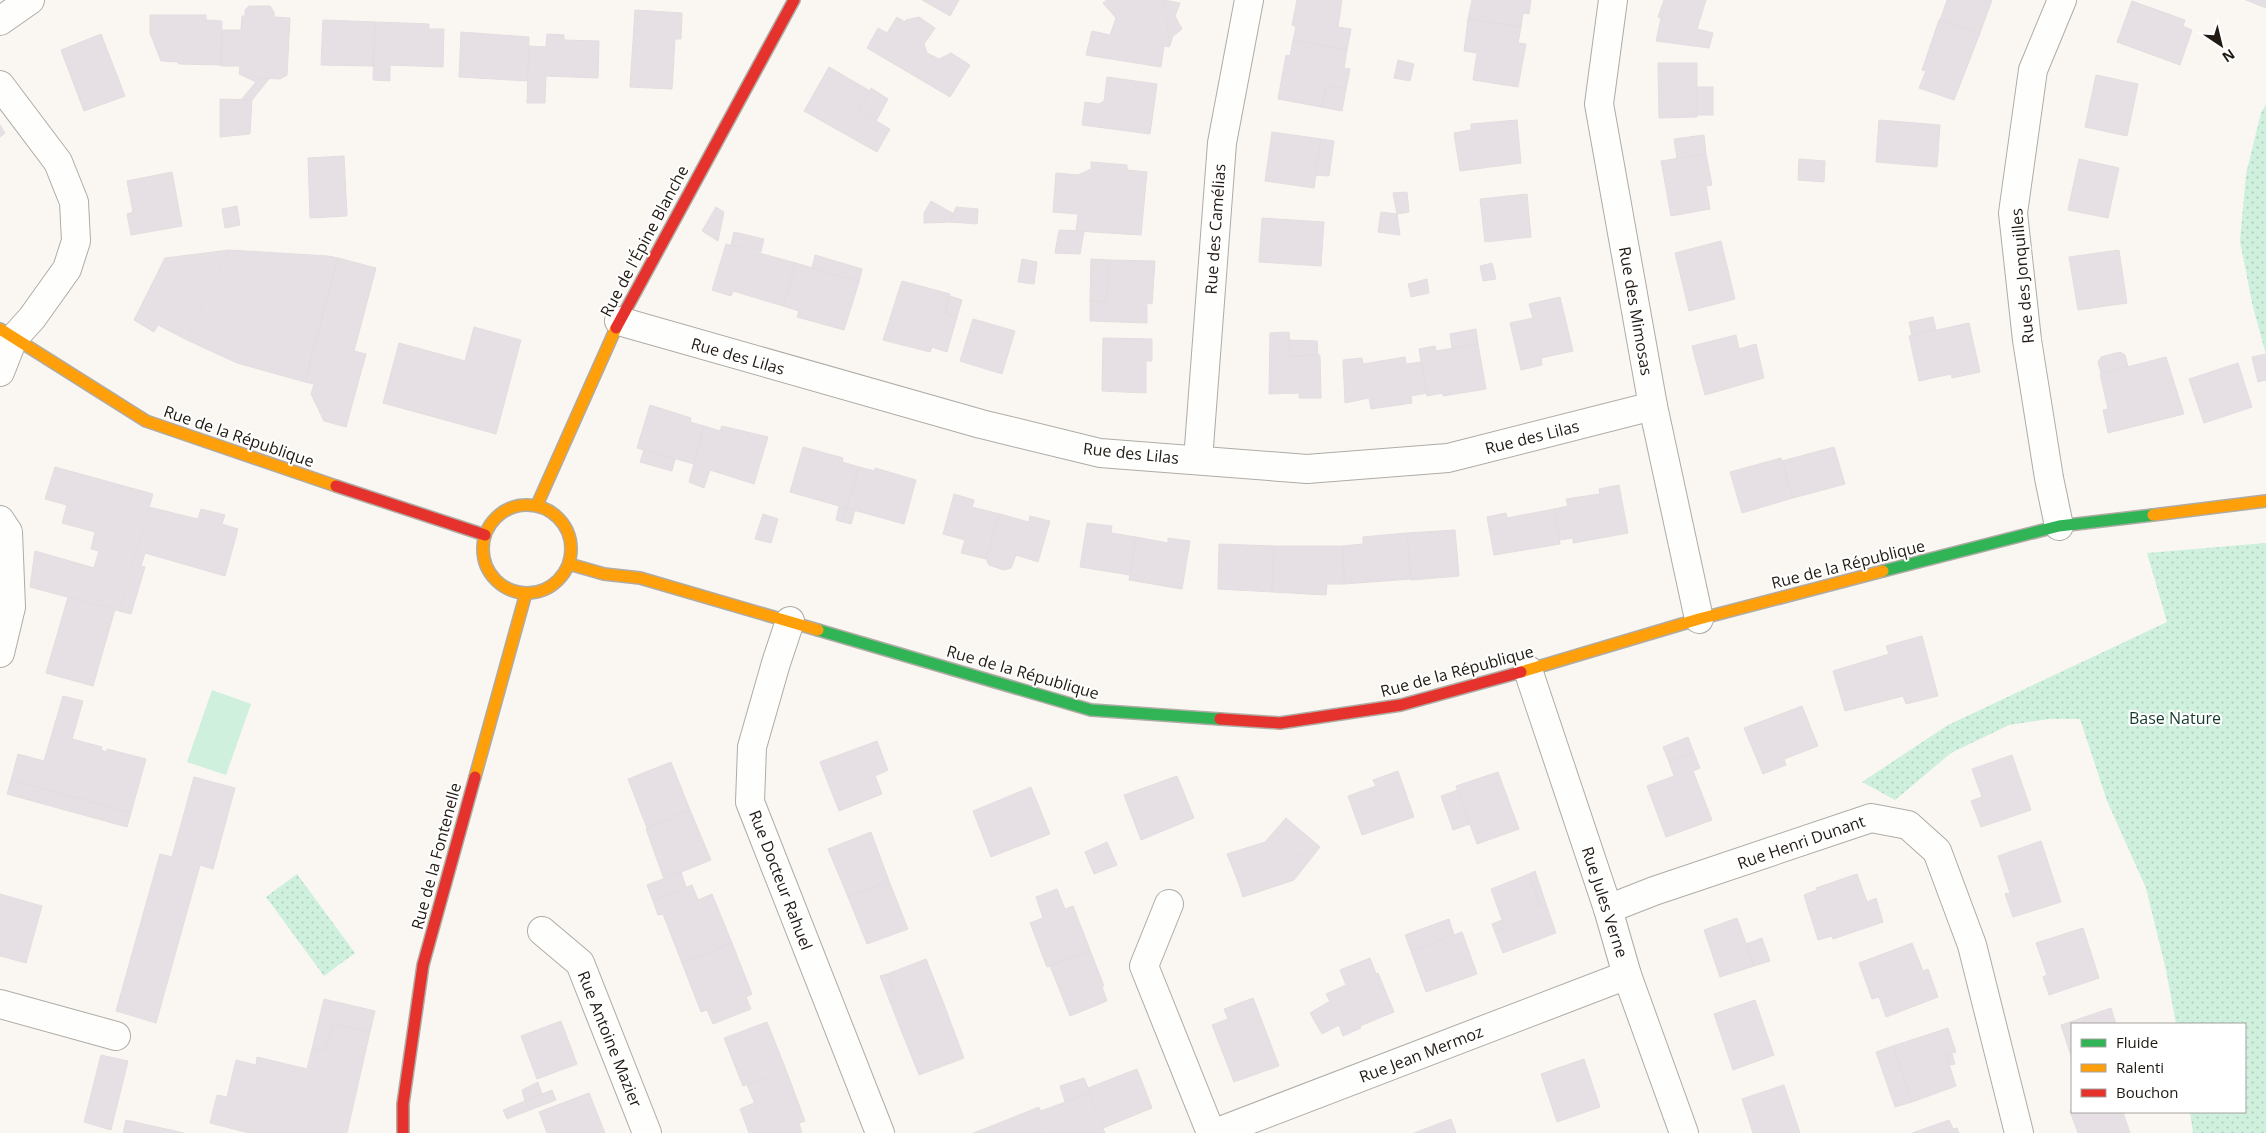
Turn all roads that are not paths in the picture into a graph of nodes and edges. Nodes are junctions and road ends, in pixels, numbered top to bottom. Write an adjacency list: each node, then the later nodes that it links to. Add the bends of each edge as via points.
1 (30, 0): 6 (street)
2 (794, 0): 8 (main road, Rue de l'Épine Blanche)
3 (1249, 0): 12 (street, Rue des Camélias, via 1222,143)
4 (1613, 0): 11 (street, Rue des Mimosas, via 1599,104)
5 (2062, 0): 16 (street, Rue des Jonquilles, via 2033,70 2013,213 2027,340)
6 (0, 21)
7 (0, 85): 9 (street, via 58,162 74,202 76,241 67,268 32,318)
8 (618, 321): 12 (street, Rue des Lilas, via 981,424 1100,453); 14 (main road, Rue de l'Épine Blanche)
9 (7, 334): 10 (street); 17 (main road, Rue de la République, via 146,421)
10 (0, 372)
11 (1653, 406): 12 (street, Rue des Lilas, via 1448,458 1308,469); 20 (street, Rue des Mimosas)
12 (1198, 460)
13 (2266, 501): 16 (main road, Rue de la République)
14 (537, 505): 17 (main road, via 511,507 496,518); 18 (main road, via 562,521 569,535)
15 (0, 520): 22 (street, via 8,532 11,608)
16 (2059, 526): 20 (main road, Rue de la République)
17 (485, 534): 19 (main road, via 485,562 491,574 512,591)
18 (569, 564): 19 (main road, via 552,585); 21 (main road, Rue de la République, via 604,574 640,578)
19 (526, 593): 30 (main road, Rue de la Fontenelle, via 423,966 403,1104)
20 (1699, 619): 23 (main road, Rue de la République)
21 (790, 621): 23 (main road, Rue de la République, via 1091,710 1280,723 1401,705); 32 (street, Rue Docteur Rahuel, via 752,747 750,802)
22 (0, 653)
23 (1528, 670): 25 (street, Rue Jules Verne)
24 (1170, 904): 33 (street, via 1144,966)
25 (1608, 909): 27 (street, Rue Jules Verne); 36 (street, Rue Henri Dunant, via 1871,818 1908,825 1937,851 1972,945)
26 (542, 931): 31 (street, Rue Antoine Mazier, via 580,963)
27 (1627, 975): 34 (street, Rue Jean Mermoz); 35 (street, Rue Jules Verne)
28 (0, 1004): 29 (street)
29 (116, 1036)
30 (403, 1133)
31 (647, 1133)
32 (880, 1133)
33 (1211, 1133)
34 (1215, 1133)
35 (1684, 1133)
36 (2019, 1133)

